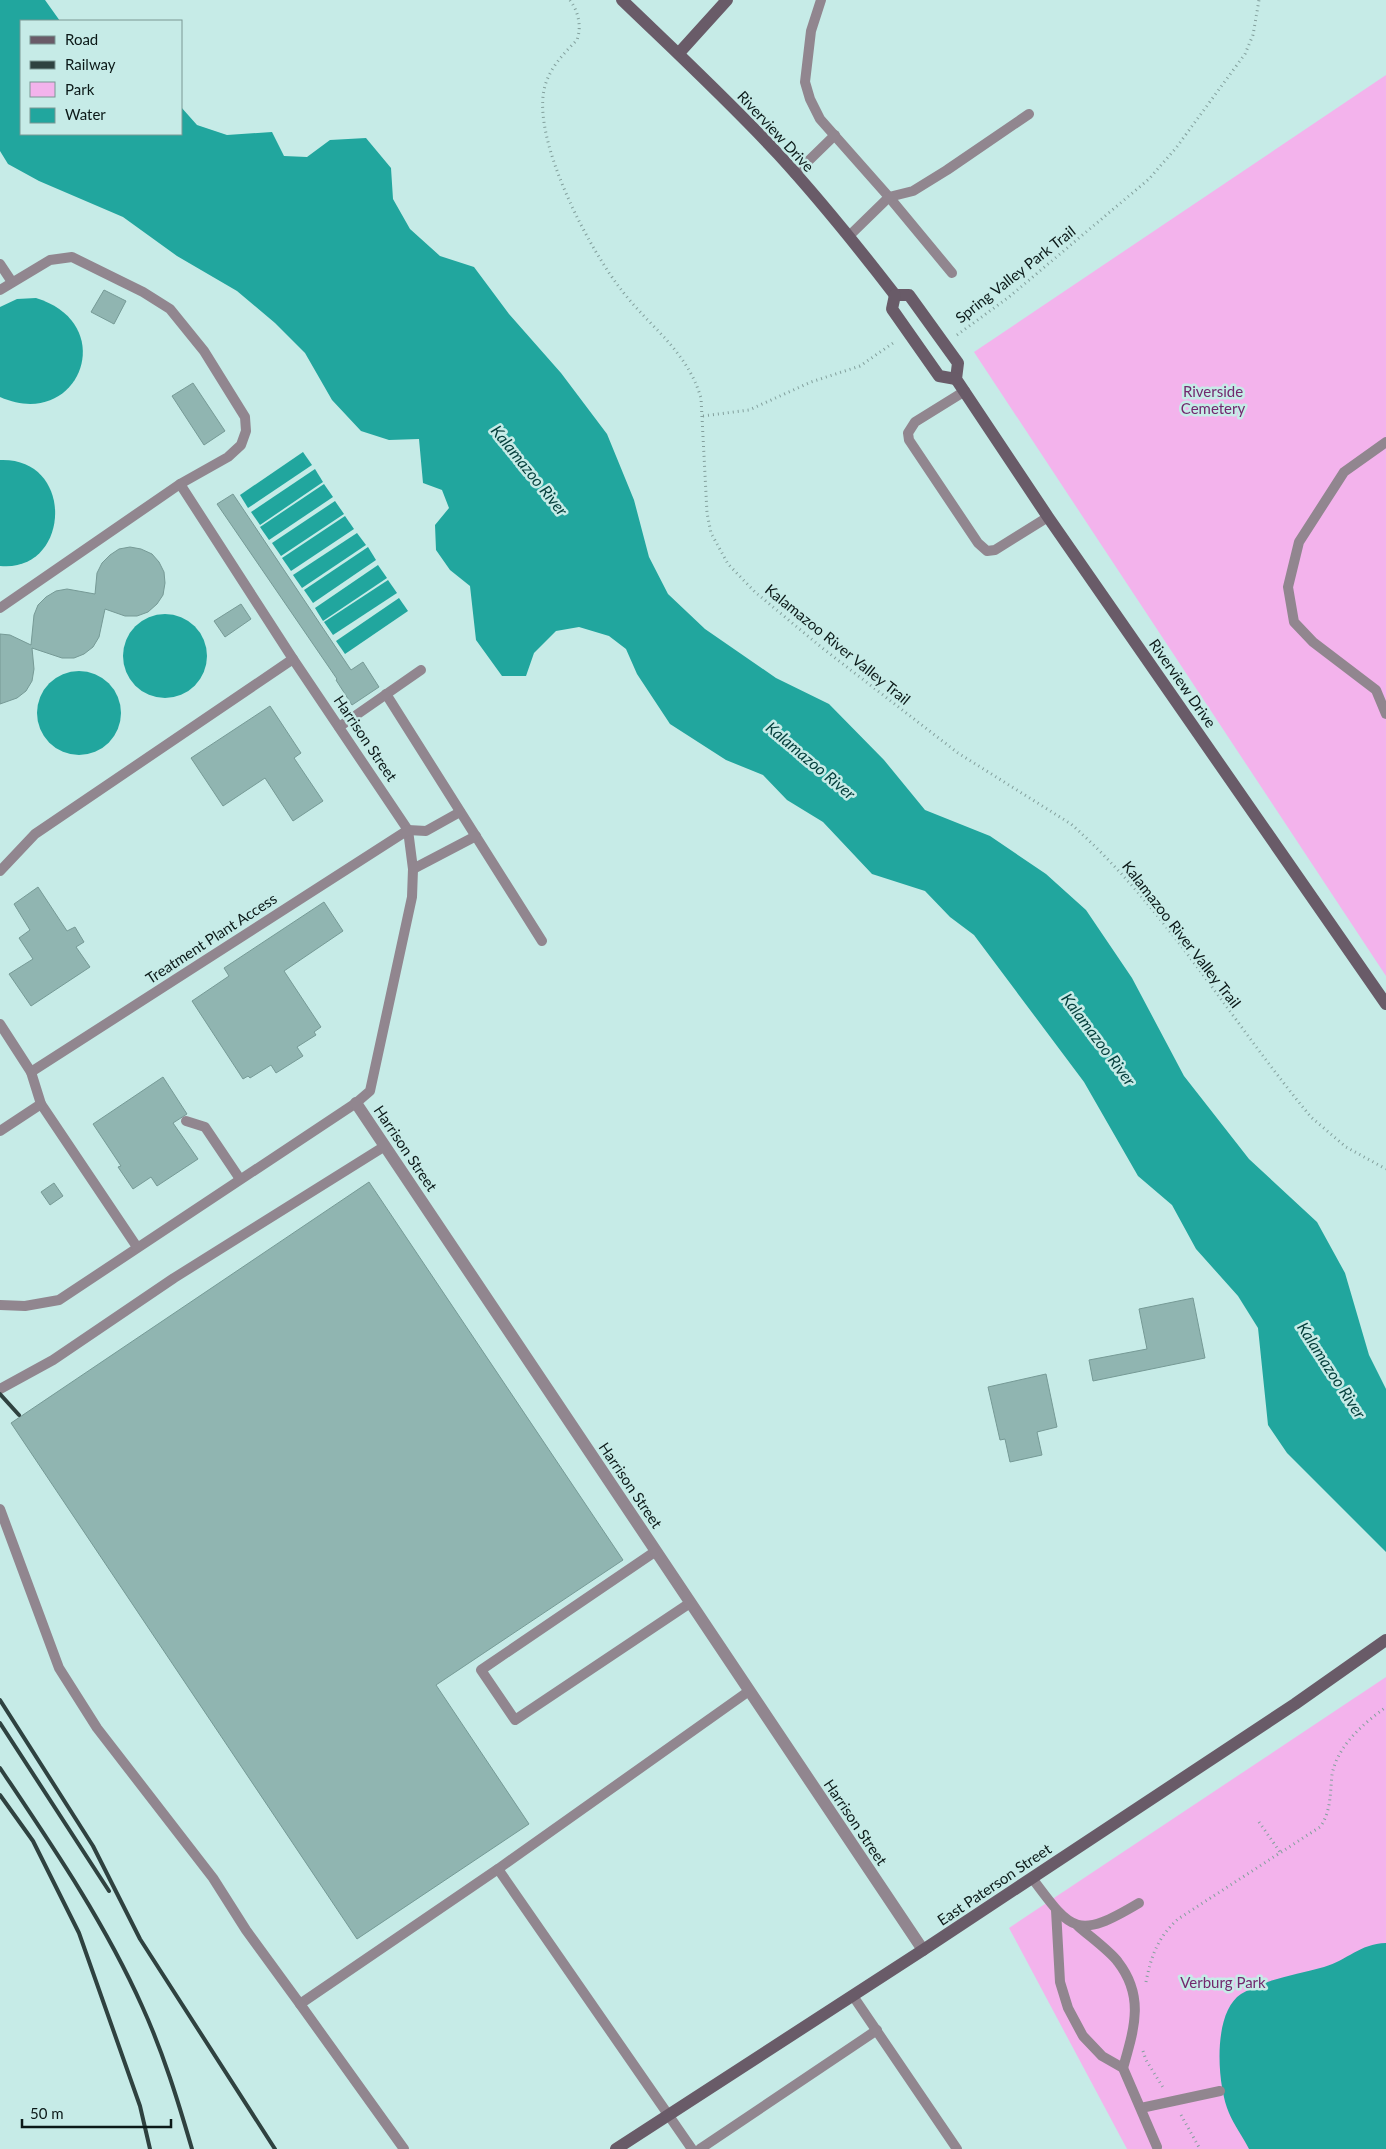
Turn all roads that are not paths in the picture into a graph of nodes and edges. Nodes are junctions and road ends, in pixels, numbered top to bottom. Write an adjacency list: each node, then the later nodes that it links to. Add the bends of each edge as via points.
1 (622, 0): 4 (street, Riverview Drive)
2 (727, 0): 4 (street)
3 (821, 0): 6 (lane, via 811,31 805,82 820,119)
4 (679, 53): 7 (street, Riverview Drive)
5 (1029, 114): 8 (lane, via 912,191)
6 (835, 136): 7 (lane); 8 (lane)
7 (795, 174): 9 (street, Riverview Drive)
8 (890, 197): 9 (lane); 11 (lane)
9 (849, 236): 14 (street, Riverview Drive)
10 (0, 264): 12 (lane)
11 (952, 273)
12 (12, 282): 13 (lane); 18 (lane, via 50,260 72,257 170,309 204,351 245,417 246,431 241,445 228,457)
13 (0, 290)
14 (895, 295): 15 (street, Riverview Drive, via 892,309 939,376); 15 (street, Riverview Drive, via 909,295 958,363)
15 (956, 379): 16 (street, Riverview Drive)
16 (965, 391): 19 (street, Riverview Drive); 19 (lane, via 915,422 908,433 909,440 978,543 988,551)
17 (1386, 442): 24 (lane, via 1344,472 1299,542 1288,587 1294,622 1313,642 1376,690)
18 (180, 484): 20 (lane); 21 (lane, Harrison Street)
19 (1048, 518): 32 (street, Riverview Drive)
20 (0, 608)
21 (294, 659): 25 (lane, Harrison Street); 30 (lane, via 35,834)
22 (421, 670): 23 (lane)
23 (386, 694): 25 (lane); 26 (lane)
24 (1386, 714)
25 (339, 727): 27 (lane, Harrison Street)
26 (460, 812): 27 (lane, via 426,831); 28 (lane)
27 (408, 830): 29 (lane, Harrison Street); 34 (lane, Treatment Plant Access)
28 (476, 836): 29 (lane); 31 (lane)
29 (413, 869): 35 (lane, Harrison Street, via 412,897 370,1091)
30 (0, 872)
31 (542, 941)
32 (1386, 1004)
33 (0, 1024): 34 (lane)
34 (31, 1072): 36 (lane)
35 (356, 1103): 39 (street, Harrison Street); 40 (lane)
36 (41, 1104): 38 (lane); 41 (lane)
37 (186, 1121): 40 (lane, via 205,1127)
38 (0, 1131)
39 (385, 1146): 43 (lane, via 174,1278 53,1360); 45 (street, Harrison Street)
40 (240, 1179): 41 (lane)
41 (137, 1247): 42 (lane, via 59,1300 25,1306)
42 (0, 1304)
43 (0, 1389)
44 (0, 1509): 56 (lane, via 59,1668 96,1728 212,1878)
45 (656, 1551): 46 (street, Harrison Street); 46 (lane, via 481,1670 515,1720)
46 (690, 1603): 48 (street, Harrison Street)
47 (1386, 1640): 50 (street, East Paterson Street)
48 (749, 1691): 49 (lane); 54 (street, Harrison Street)
49 (498, 1869): 56 (lane); 61 (lane)
50 (1032, 1878): 52 (lane); 54 (street, East Paterson Street)
51 (1139, 1903): 53 (lane, via 1106,1921)
52 (1056, 1910): 53 (lane); 58 (lane, via 1060,1982 1068,2008 1082,2036 1102,2056)
53 (1078, 1926): 58 (lane, via 1118,1961 1132,1988 1136,2012)
54 (923, 1950): 55 (street, East Paterson Street)
55 (853, 1996): 57 (lane); 61 (street, East Paterson Street)
56 (300, 2004): 63 (lane)
57 (877, 2030): 66 (lane); 67 (lane)
58 (1123, 2068): 60 (lane)
59 (1220, 2091): 60 (lane)
60 (1141, 2108): 62 (lane)
61 (668, 2116): 64 (street, East Paterson Street); 65 (lane)
62 (1157, 2146)
63 (404, 2149)
64 (616, 2149)
65 (692, 2149)
66 (700, 2149)
67 (957, 2149)

